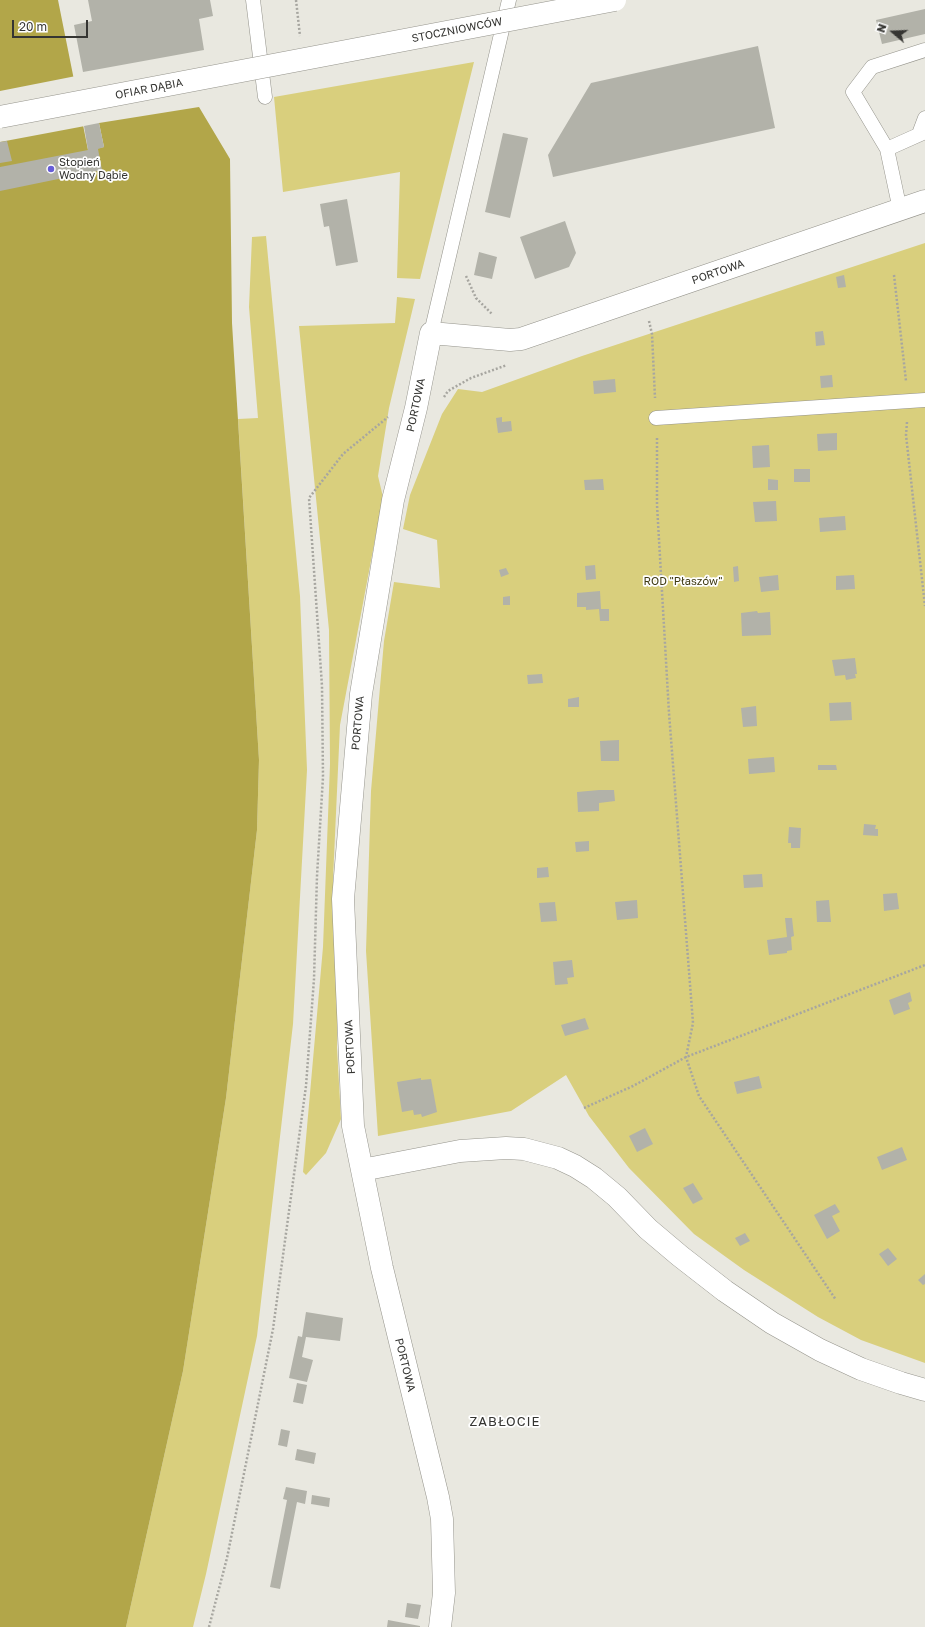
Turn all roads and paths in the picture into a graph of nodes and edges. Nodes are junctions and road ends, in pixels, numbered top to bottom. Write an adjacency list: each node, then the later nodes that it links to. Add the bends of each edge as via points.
1 (253, 0): 8 (lane)
2 (296, 0): 5 (path)
3 (509, 0): 19 (lane)
4 (614, 0): 7 (street, STOCZNIOWCÓW, bridge)
5 (300, 38)
6 (925, 50): 12 (lane, via 872,67 853,92)
7 (299, 61): 9 (street, OFIAR DĄBIA, bridge)
8 (265, 97)
9 (0, 117)
10 (925, 118): 11 (lane)
11 (922, 133): 12 (lane)
12 (887, 149): 14 (lane)
13 (925, 201): 14 (street, PORTOWA)
14 (900, 210): 19 (street, PORTOWA, via 521,339)
15 (464, 272): 18 (path, via 476,298)
16 (894, 275): 21 (path)
17 (648, 315): 23 (path, via 652,334)
18 (494, 316)
19 (430, 333): 28 (street, PORTOWA, via 416,408 393,500 361,694 343,899 353,1126)
20 (925, 400): 21 (lane)
21 (908, 402): 23 (lane); 24 (path, via 906,435)
22 (394, 412): 31 (path, via 343,454 309,498 322,686 323,777 314,978 306,1086 273,1329 227,1558)
23 (656, 418): 26 (path, via 657,505 669,713 693,1023)
24 (925, 606)
25 (925, 965): 26 (path)
26 (686, 1057): 27 (path, via 633,1086); 29 (path, via 699,1096)
27 (584, 1108)
28 (362, 1170): 30 (street, via 460,1151 506,1148 524,1149 558,1158 594,1178 680,1256 772,1323 861,1369); 32 (street, PORTOWA, via 382,1268 442,1519 444,1593)
29 (836, 1300)
30 (925, 1390)
31 (209, 1627)
32 (440, 1627)

